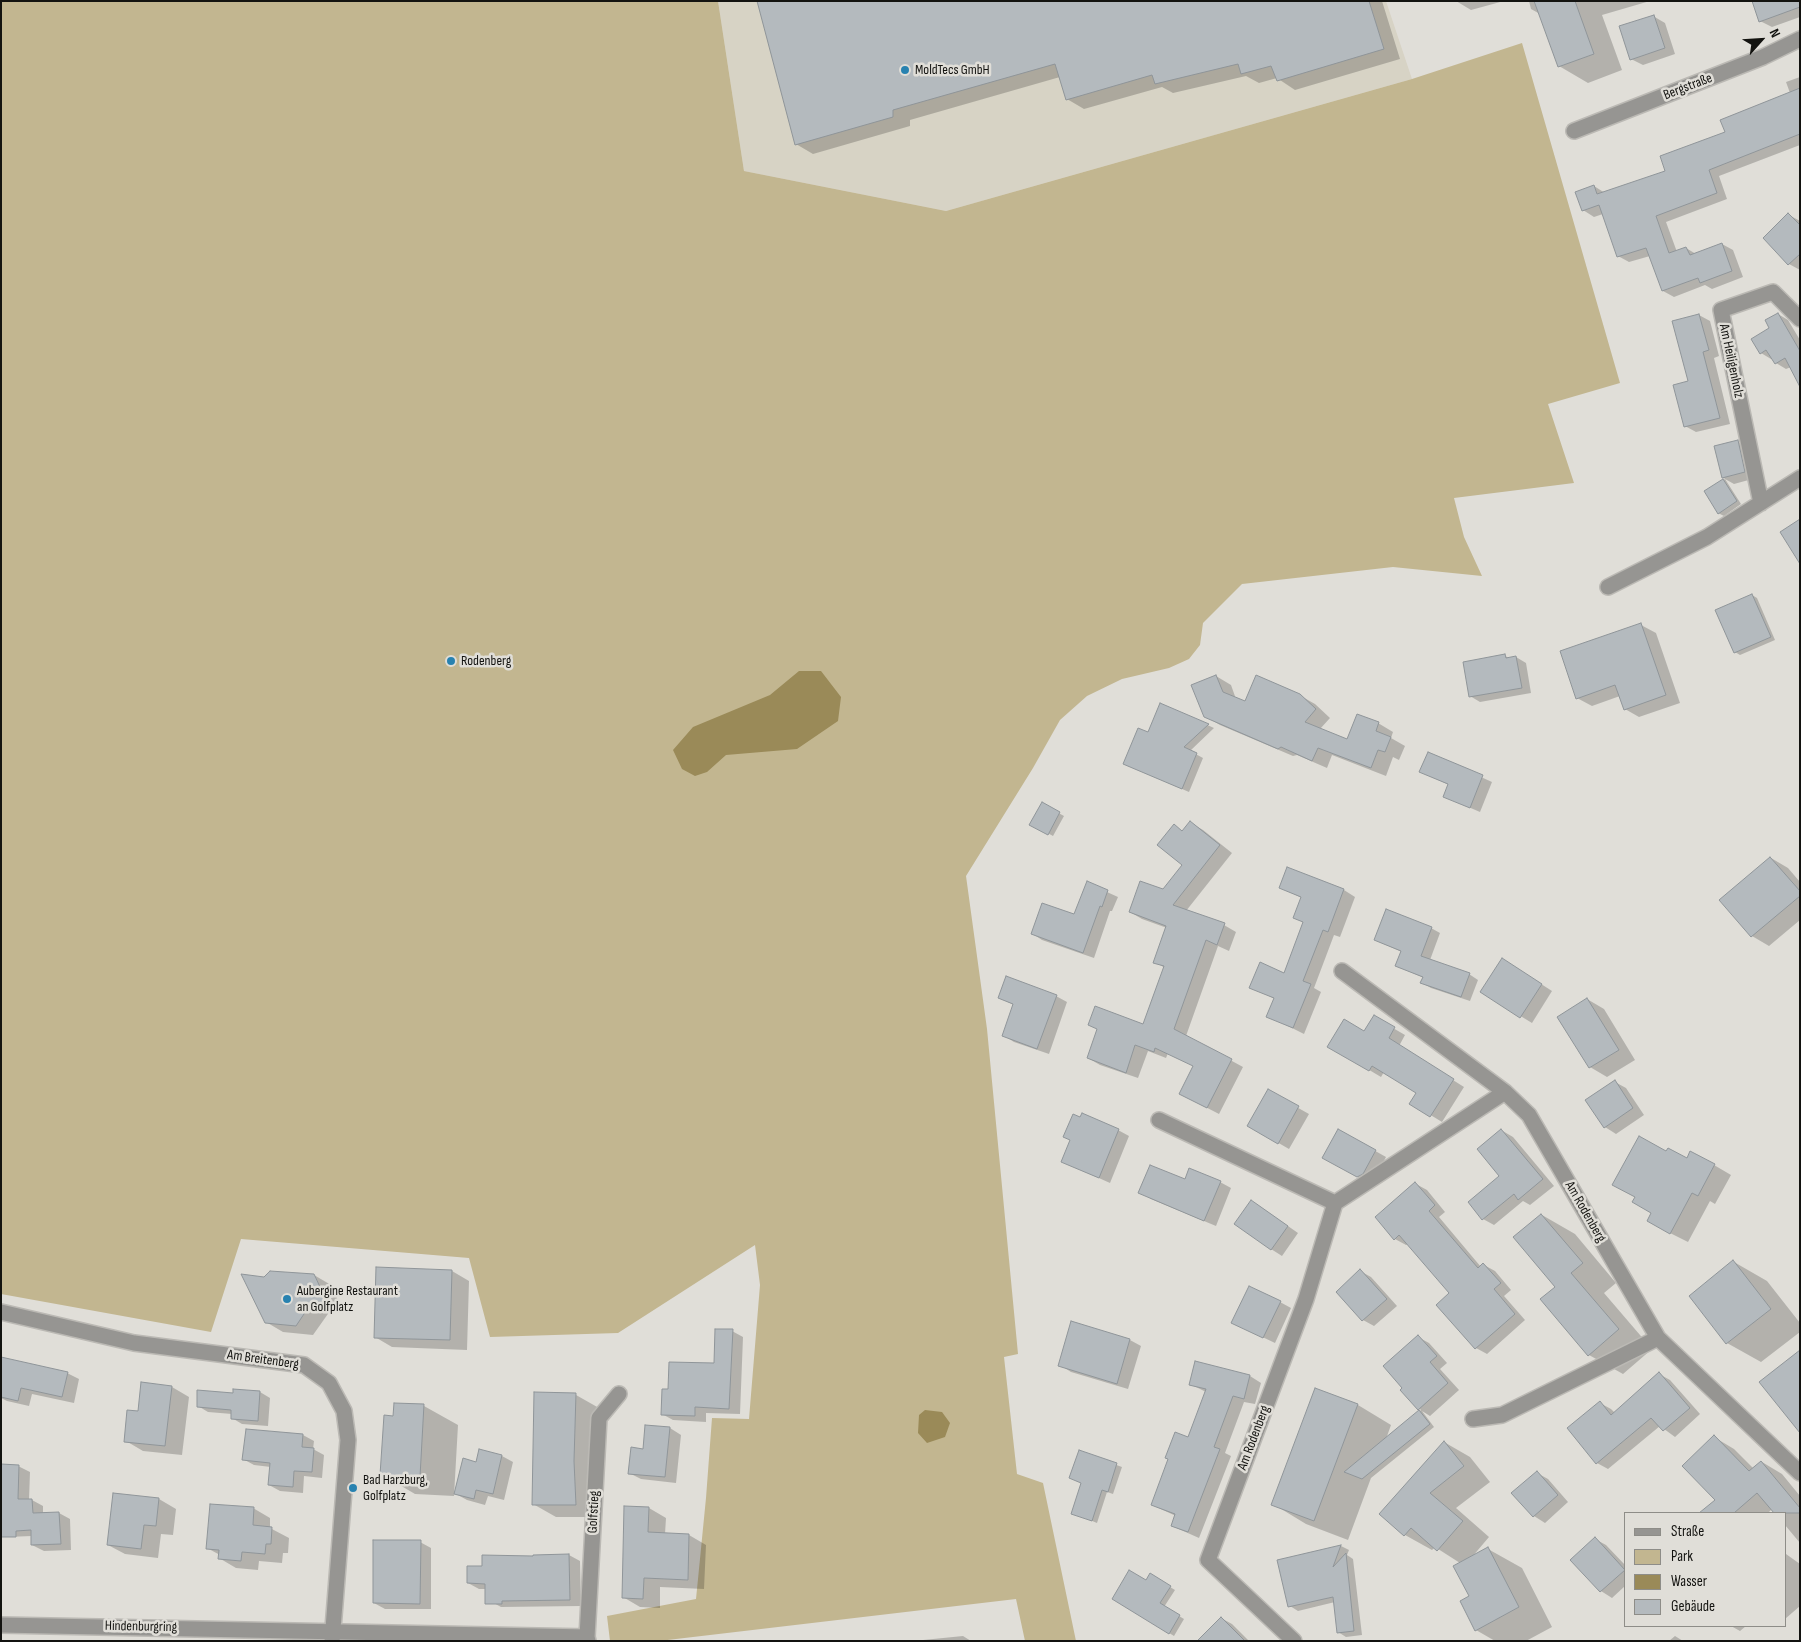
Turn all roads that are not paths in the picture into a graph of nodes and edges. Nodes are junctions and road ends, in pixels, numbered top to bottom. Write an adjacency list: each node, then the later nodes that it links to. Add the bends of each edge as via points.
1 (1800, 39): 2 (street, Bergstraße, via 1763,57)
2 (1574, 131)
3 (1800, 319): 5 (street, Am Heiligenholz, via 1773,292 1721,310)
4 (1800, 478): 5 (street)
5 (1761, 503): 6 (street, via 1707,537)
6 (1608, 588)
7 (1342, 971): 8 (street, Am Rodenberg)
8 (1505, 1092): 10 (street); 12 (street, Am Rodenberg, via 1529,1114)
9 (1159, 1120): 10 (street)
10 (1335, 1203): 19 (street, Am Rodenberg, via 1306,1299 1208,1560)
11 (1, 1312): 17 (street, Am Breitenberg, via 134,1343 304,1365 329,1383 344,1411 348,1440)
12 (1658, 1338): 14 (street, via 1502,1415); 15 (street, Am Rodenberg)
13 (618, 1394): 18 (street, Golfstieg, via 599,1418)
14 (1473, 1419)
15 (1800, 1473)
16 (1, 1625): 17 (street, Hindenburgring)
17 (332, 1636): 18 (street, Hindenburgring)
18 (588, 1639)
19 (1294, 1641)

